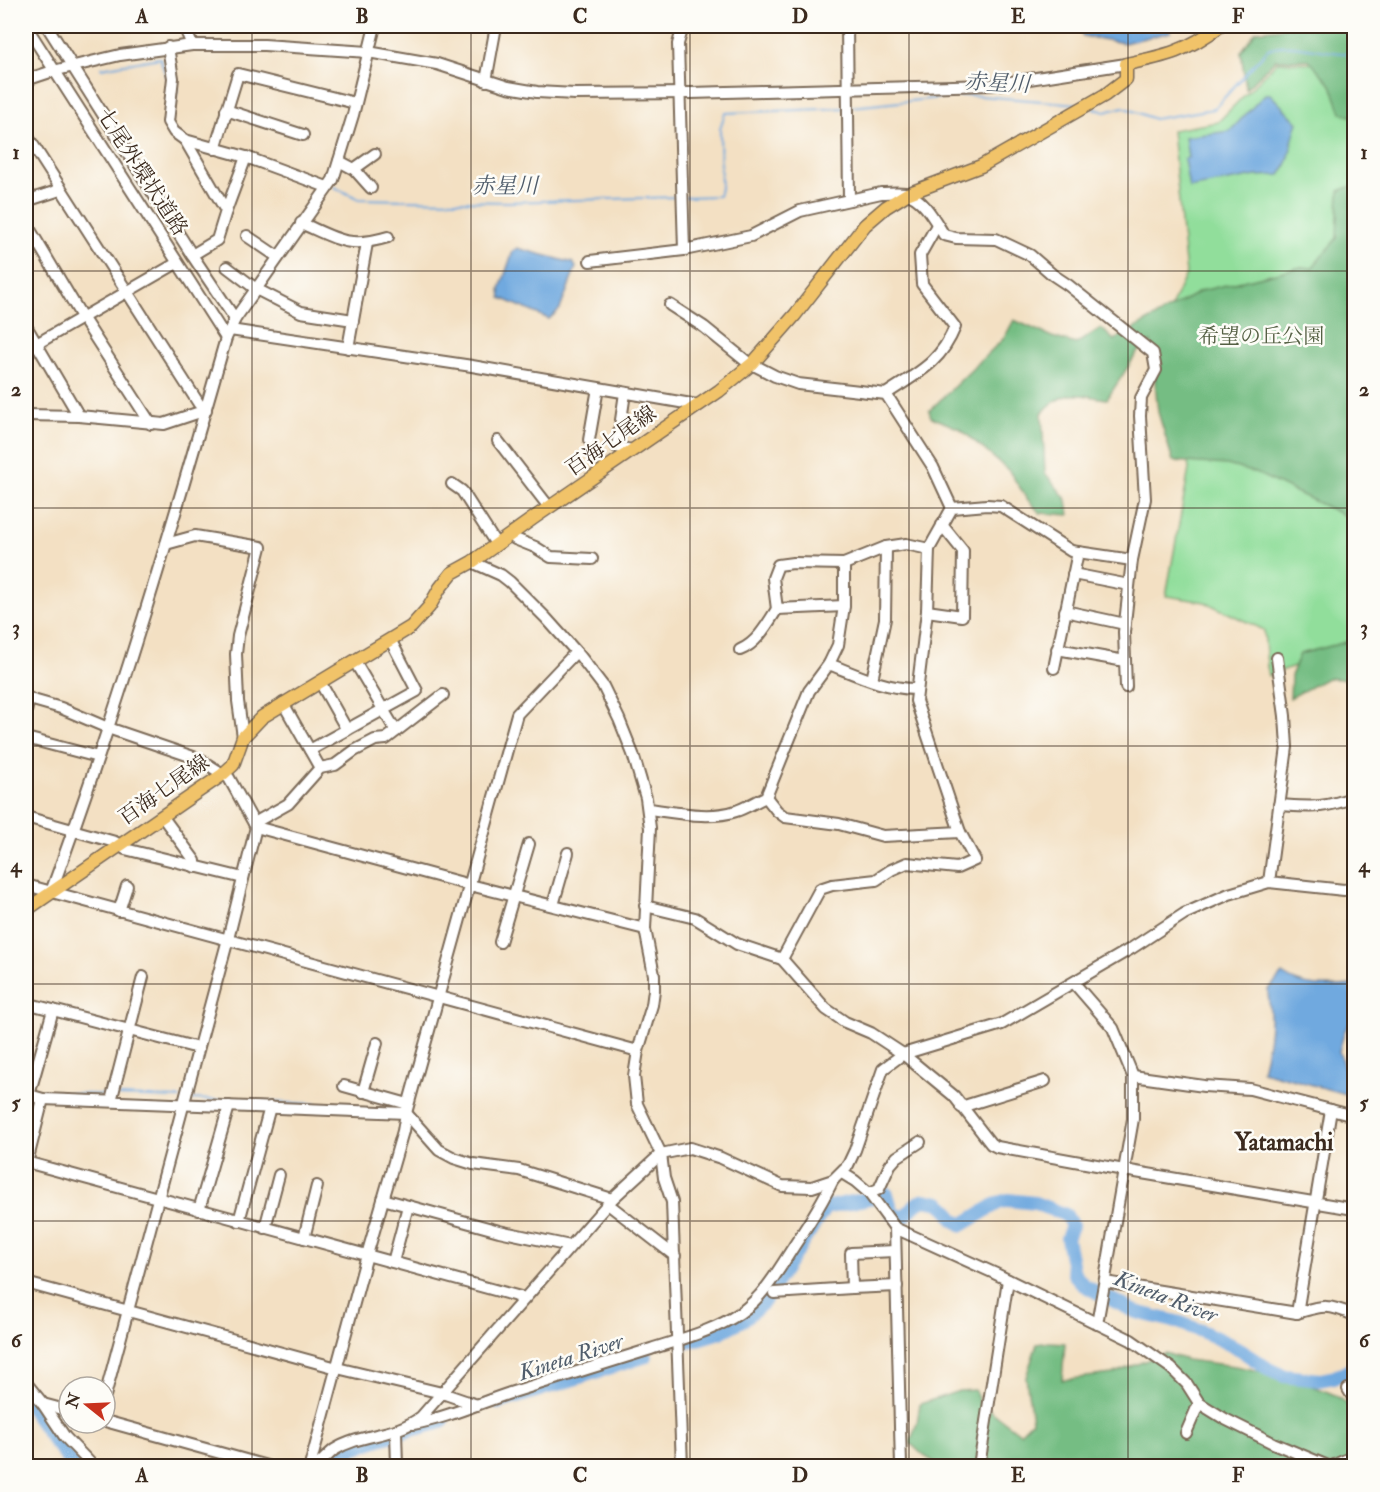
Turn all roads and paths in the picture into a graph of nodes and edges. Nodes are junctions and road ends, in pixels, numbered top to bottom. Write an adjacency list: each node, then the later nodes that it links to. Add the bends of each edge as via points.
1 (26, 26): 14 (street, 七尾外環状道路)
2 (47, 26): 13 (street, 七尾外環状道路)
3 (184, 26): 9 (street)
4 (375, 26): 11 (street)
5 (496, 26): 16 (street)
6 (683, 26): 18 (street, via 678,44)
7 (847, 26): 17 (street)
8 (1220, 26): 12 (main road, via 1172,54)
9 (192, 45): 10 (street); 11 (street)
10 (168, 47): 13 (street); 22 (street, via 173,78 168,122)
11 (368, 52): 16 (street, via 436,64); 19 (street)
12 (1126, 64): 17 (street, via 991,85); 32 (main road, 百海七尾線, via 1126,79 1105,95 981,166)
13 (71, 66): 14 (street); 43 (street, 七尾外環状道路)
14 (53, 71): 15 (street); 46 (street, 七尾外環状道路)
15 (26, 80)
16 (486, 81): 18 (street, via 537,92)
17 (847, 89): 18 (street); 33 (street)
18 (680, 93): 42 (street)
19 (356, 103): 20 (street, via 238,74); 27 (street)
20 (226, 110): 21 (street); 24 (street)
21 (303, 135)
22 (185, 140): 24 (street); 35 (street)
23 (28, 141): 31 (street)
24 (215, 149): 26 (street)
25 (375, 154): 28 (street)
26 (246, 157): 29 (street); 35 (street)
27 (339, 160): 28 (street); 29 (street)
28 (354, 169): 30 (street)
29 (327, 187): 37 (street)
30 (371, 188)
31 (60, 190): 34 (street); 49 (street)
32 (907, 194): 33 (street, via 881,193); 38 (street); 58 (main road, 百海七尾線, via 865,225)
33 (849, 200): 42 (street, via 800,211 751,236)
34 (26, 201)
35 (226, 211): 43 (street, via 217,240)
36 (26, 223): 51 (street)
37 (301, 223): 41 (street, via 346,242); 44 (street)
38 (938, 225): 61 (street, via 920,255 922,284 955,327 949,342 932,363); 81 (street, via 944,235 989,238 1030,255 1153,353 1156,370 1141,398 1144,499)
39 (247, 236): 44 (street)
40 (388, 237): 41 (street)
41 (367, 243): 53 (street)
42 (684, 250): 45 (street)
43 (192, 255): 52 (street, 七尾外環状道路)
44 (278, 257): 48 (street)
45 (590, 261)
46 (177, 263): 49 (street); 55 (street, 七尾外環状道路)
47 (227, 267): 48 (street)
48 (256, 289): 52 (street); 53 (street, via 301,312)
49 (128, 292): 51 (street); 63 (street)
50 (670, 305): 58 (street)
51 (82, 317): 56 (street); 66 (street)
52 (236, 319): 55 (street)
53 (353, 320): 57 (street)
54 (26, 326): 56 (street)
55 (228, 334): 57 (street); 63 (street)
56 (31, 347): 65 (street)
57 (348, 348): 59 (street)
58 (753, 363): 61 (street, via 798,384); 62 (main road, 百海七尾線)
59 (598, 388): 60 (street); 67 (street)
60 (625, 393): 62 (street); 69 (street, via 617,447)
61 (886, 394): 72 (street, via 933,467)
62 (696, 405): 69 (main road, 百海七尾線)
63 (206, 410): 66 (street, via 164,424); 75 (street)
64 (26, 415): 65 (street)
65 (79, 416): 66 (street)
66 (151, 424)
67 (589, 440)
68 (498, 441): 71 (street)
69 (632, 450): 71 (main road, 百海七尾線)
70 (452, 484): 76 (street, via 462,491)
71 (549, 507): 74 (main road, 百海七尾線)
72 (952, 508): 73 (street); 79 (street, via 1001,506)
73 (942, 525): 78 (street); 88 (street, via 963,551 962,616)
74 (513, 532): 76 (main road, 百海七尾線); 80 (street, via 515,539 551,557)
75 (166, 544): 109 (street); 112 (street, via 195,536 261,547 236,654)
76 (496, 544): 82 (main road, 百海七尾線)
77 (886, 546): 78 (street, via 906,544); 83 (street); 100 (street, via 885,619)
78 (929, 549): 88 (street)
79 (1078, 552): 81 (street); 84 (street)
80 (592, 559)
81 (1132, 560): 85 (street)
82 (472, 562): 91 (main road, 百海七尾線, via 452,573 411,627); 94 (street, via 510,582)
83 (844, 564): 86 (street); 87 (street, via 778,565 773,578)
84 (1073, 574): 85 (street); 89 (street)
85 (1129, 585): 90 (street)
86 (844, 606): 87 (street); 98 (street, via 838,645)
87 (777, 609): 93 (street, via 765,628)
88 (927, 611): 103 (street)
89 (1065, 611): 90 (street); 92 (street)
90 (1125, 624): 96 (street)
91 (391, 640): 97 (main road, 百海七尾線); 107 (street, via 417,691)
92 (1058, 649): 96 (street); 99 (street)
93 (740, 650)
94 (576, 652): 121 (street, via 603,686 619,719); 134 (street, via 517,714)
95 (1276, 658): 120 (street, via 1287,747)
96 (1125, 661): 102 (street)
97 (355, 662): 101 (main road, 百海七尾線); 107 (street)
98 (829, 664): 100 (street); 118 (street, via 809,691)
99 (1054, 668)
100 (872, 680): 103 (street, via 901,689)
101 (320, 682): 106 (main road, 百海七尾線); 110 (street)
102 (1126, 687)
103 (916, 689): 126 (street, via 916,700)
104 (443, 694): 111 (street)
105 (27, 698): 108 (street); 109 (street)
106 (283, 703): 112 (main road, 百海七尾線); 114 (street)
107 (383, 710): 110 (street); 111 (street)
108 (26, 712)
109 (108, 728): 115 (street); 117 (street, via 199,759)
110 (347, 730): 114 (street)
111 (396, 731): 116 (street, via 335,765)
112 (243, 737): 117 (main road, 百海七尾線, via 233,765)
113 (26, 738): 115 (street)
114 (310, 750): 116 (street)
115 (98, 757): 125 (street)
116 (320, 768): 124 (street, via 288,804)
117 (222, 775): 122 (main road, 百海七尾線); 124 (street, via 229,778)
118 (766, 797): 121 (street, via 722,814); 126 (street, via 785,817 839,824 873,835)
119 (1354, 797): 120 (street, via 1331,806)
120 (1279, 805): 132 (street)
121 (648, 809): 140 (street)
122 (162, 816): 128 (main road, 百海七尾線); 130 (street, via 195,861)
123 (26, 817): 125 (street)
124 (255, 825): 131 (street); 134 (street)
125 (74, 830): 128 (street); 137 (street)
126 (960, 832): 146 (street, via 975,860 957,868 908,863 876,880 820,889)
127 (529, 844): 138 (street)
128 (119, 845): 130 (street); 137 (main road, 百海七尾線)
129 (568, 853): 139 (street)
130 (195, 867): 131 (street)
131 (243, 878): 144 (street)
132 (1269, 882): 136 (street); 148 (street, via 1184,914)
133 (26, 885): 137 (street)
134 (470, 885): 138 (street); 149 (street)
135 (127, 886): 142 (street)
136 (1354, 888)
137 (51, 892): 141 (main road, 百海七尾線); 142 (street)
138 (513, 896): 139 (street); 145 (street)
139 (553, 905): 143 (street)
140 (645, 906): 143 (street); 146 (street, via 695,918 737,944)
141 (26, 910)
142 (119, 911): 144 (street)
143 (645, 929): 155 (street, via 654,990)
144 (228, 939): 149 (street); 154 (street)
145 (500, 942)
146 (782, 959): 156 (street, via 826,1009)
147 (143, 977): 152 (street)
148 (1074, 983): 156 (street, via 1002,1024); 157 (street, via 1113,1028)
149 (440, 997): 155 (street); 168 (street)
150 (26, 1003): 151 (street)
151 (53, 1010): 152 (street); 161 (street)
152 (130, 1029): 154 (street); 164 (street)
153 (377, 1043): 160 (street)
154 (198, 1048): 163 (street)
155 (638, 1051): 172 (street, via 634,1076 637,1104)
156 (903, 1054): 167 (street, via 954,1096); 176 (street, via 883,1069 855,1150)
157 (1133, 1076): 169 (street, via 1250,1089); 174 (street, via 1133,1119)
158 (1045, 1081): 167 (street)
159 (344, 1086): 160 (street)
160 (363, 1092): 168 (street)
161 (27, 1095): 162 (street)
162 (43, 1099): 164 (street); 173 (street)
163 (184, 1100): 164 (street); 165 (street); 179 (street)
164 (111, 1101)
165 (229, 1106): 166 (street); 185 (street)
166 (270, 1107): 168 (street); 186 (street)
167 (961, 1107): 174 (street, via 997,1147)
168 (407, 1108): 180 (street); 181 (street, via 439,1150 454,1158 519,1170)
169 (1331, 1110): 170 (street); 182 (street)
170 (1354, 1116)
171 (920, 1142): 178 (street, via 897,1157)
172 (661, 1154): 176 (street, via 690,1148 782,1186 812,1186); 181 (street); 193 (street, via 672,1202)
173 (26, 1164): 179 (street)
174 (1124, 1170): 182 (street); 199 (street)
175 (279, 1175): 187 (street)
176 (838, 1176): 178 (street, via 855,1180); 206 (street, via 760,1295 714,1327)
177 (318, 1186): 189 (street)
178 (871, 1196): 188 (street)
179 (157, 1199): 185 (street); 202 (street)
180 (383, 1199): 183 (street); 192 (street)
181 (610, 1201): 190 (street); 193 (street)
182 (1316, 1203): 184 (street); 203 (street)
183 (408, 1206): 190 (street); 194 (street)
184 (1354, 1209)
185 (199, 1210): 186 (street)
186 (238, 1221): 187 (street)
187 (265, 1228): 189 (street)
188 (895, 1228): 191 (street); 195 (street)
189 (304, 1238): 192 (street)
190 (570, 1246): 201 (street)
191 (896, 1251): 197 (street); 198 (street, via 851,1253)
192 (367, 1255): 194 (street); 207 (street)
193 (675, 1256): 206 (street)
194 (393, 1262): 201 (street)
195 (1008, 1280): 205 (street); 230 (street)
196 (26, 1283): 202 (street)
197 (897, 1286): 198 (street); 229 (street)
198 (852, 1288): 200 (street)
199 (1103, 1290): 203 (street); 205 (street)
200 (774, 1293)
201 (524, 1298): 211 (street)
202 (128, 1310): 207 (street); 208 (street)
203 (1297, 1313): 204 (street, via 1322,1305)
204 (1354, 1315)
205 (1097, 1323): 213 (street, via 1131,1340 1171,1368)
206 (678, 1340): 215 (street); 228 (street)
207 (337, 1368): 211 (street); 225 (street)
208 (111, 1375)
209 (26, 1383): 214 (street)
210 (1348, 1389): 212 (street)
211 (442, 1393): 215 (street); 218 (street)
212 (1354, 1399)
213 (1199, 1402): 219 (street); 222 (street)
214 (43, 1404): 216 (street); 223 (street, via 65,1437)
215 (477, 1404): 218 (street)
216 (57, 1408)
217 (117, 1424): 224 (street)
218 (411, 1425): 220 (street)
219 (1186, 1433)
220 (396, 1435): 226 (street, via 354,1441 334,1450); 227 (street)
221 (1354, 1456): 232 (street)
222 (1301, 1462): 231 (street)
223 (93, 1467)
224 (267, 1467)
225 (310, 1467)
226 (316, 1467)
227 (397, 1467)
228 (682, 1467)
229 (901, 1467)
230 (979, 1467)
231 (1328, 1467)
232 (1332, 1467)

